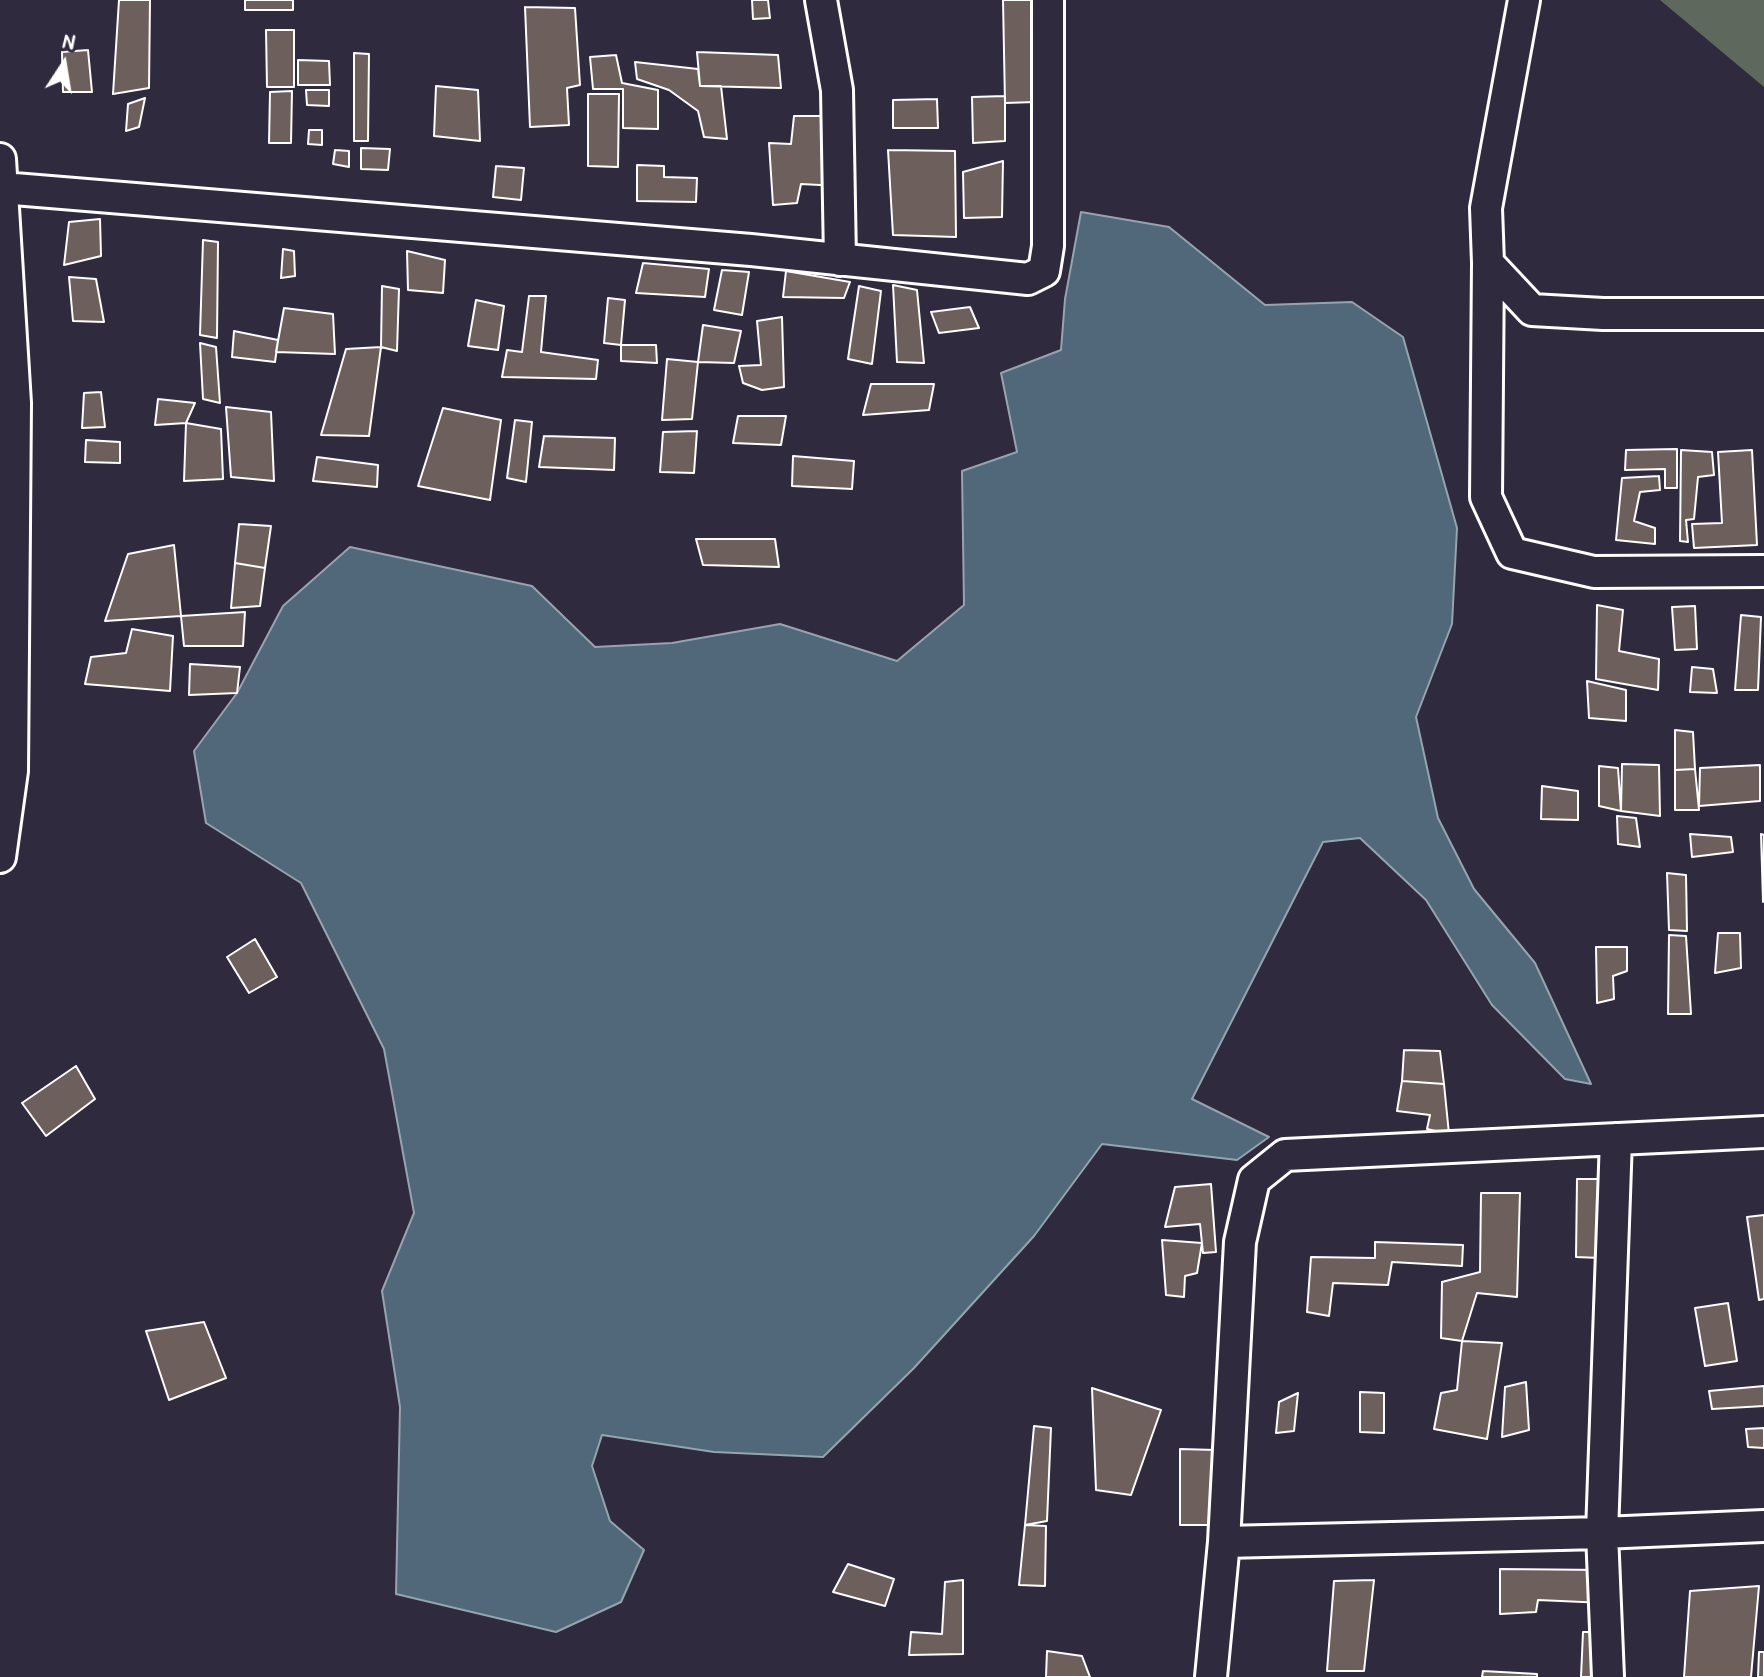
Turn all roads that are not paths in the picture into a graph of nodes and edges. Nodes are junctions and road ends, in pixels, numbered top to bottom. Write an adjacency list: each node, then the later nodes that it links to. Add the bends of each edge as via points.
1 (821, 0): 5 (street, via 837,90)
2 (1048, 0): 5 (street, via 1044,271 1028,279)
3 (1524, 0): 6 (street, via 1486,208)
4 (1, 174): 5 (street); 9 (street, via 15,403 12,771)
5 (840, 260)
6 (1488, 263): 7 (street, via 1532,310); 8 (street, via 1486,497 1512,553 1594,572)
7 (1764, 314)
8 (1764, 571)
9 (0, 857)
10 (1764, 1132): 11 (street)
11 (1616, 1139): 13 (street); 14 (street, via 1285,1155 1254,1180 1240,1242)
12 (1764, 1526): 13 (street)
13 (1602, 1533): 14 (street); 16 (street)
14 (1224, 1542): 15 (street)
15 (1211, 1677)
16 (1608, 1677)

